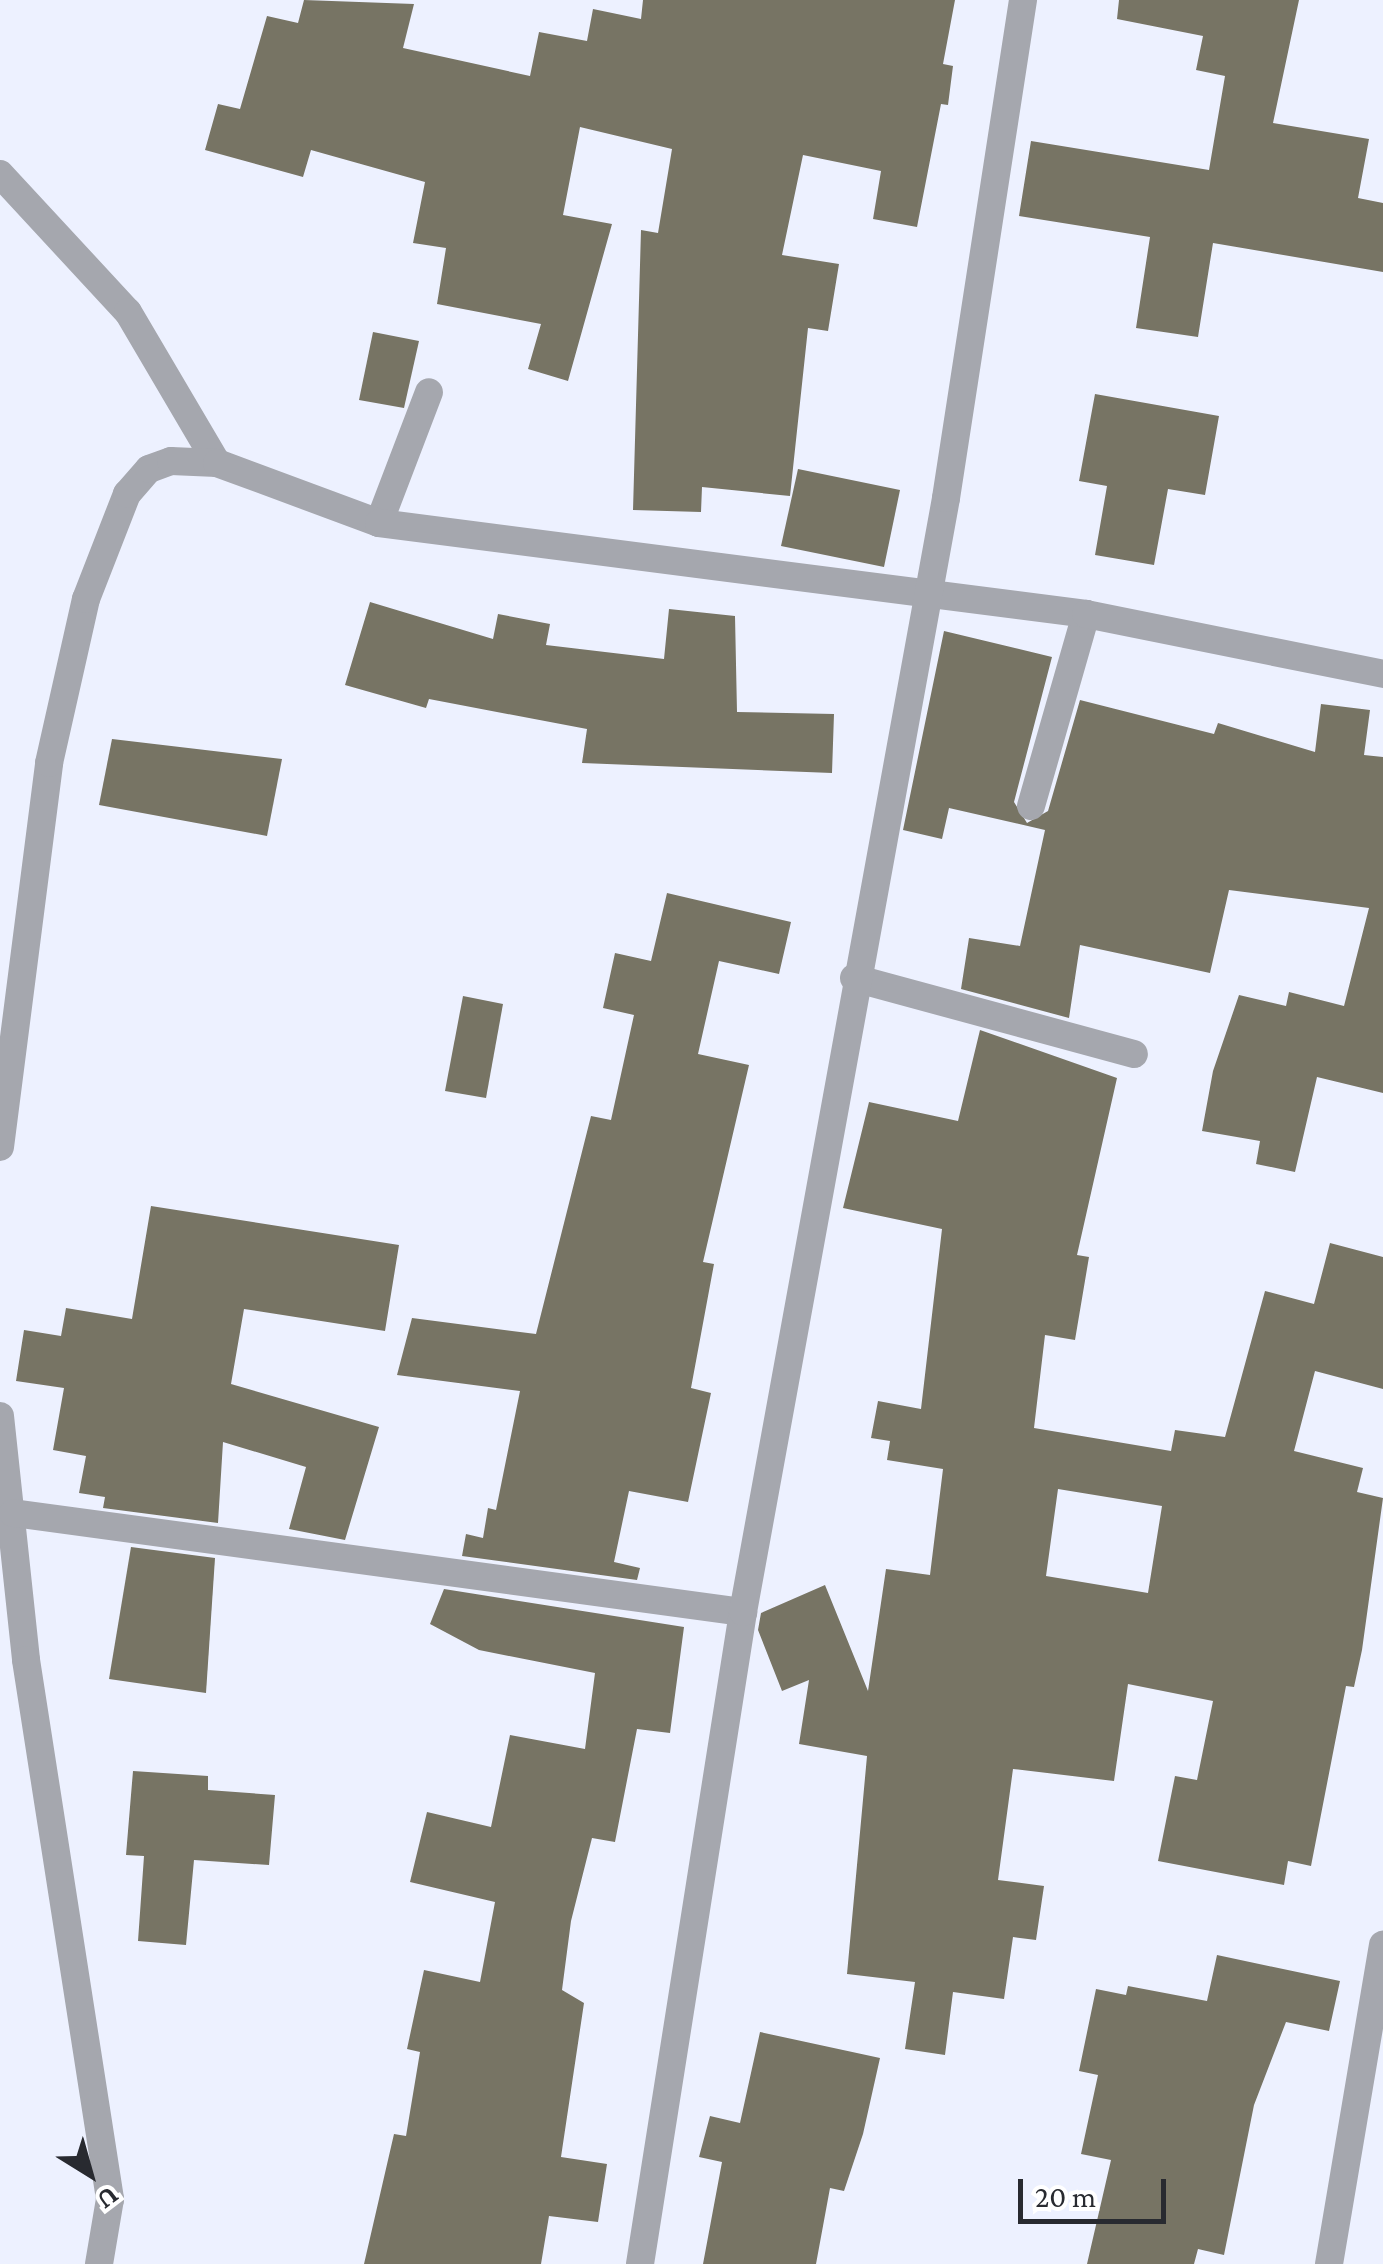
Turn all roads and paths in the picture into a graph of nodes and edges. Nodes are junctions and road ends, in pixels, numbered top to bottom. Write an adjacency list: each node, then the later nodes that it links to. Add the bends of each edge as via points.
1 (1023, 0): 6 (street)
2 (0, 174): 4 (street, via 128,312)
3 (429, 392): 5 (street)
4 (217, 463): 5 (street); 12 (street, via 148,468 106,532 49,763)
5 (379, 523): 6 (street)
6 (928, 598): 7 (street); 10 (street)
7 (1086, 614): 8 (street); 9 (street)
8 (1383, 674)
9 (1031, 806)
10 (854, 978): 11 (street); 15 (street)
11 (1134, 1054)
12 (0, 1147)
13 (0, 1416): 14 (street)
14 (13, 1512): 15 (street); 17 (street, via 63,1928 108,2181)
15 (743, 1612): 18 (street)
16 (1383, 1945): 19 (street)
17 (99, 2264)
18 (640, 2264)
19 (1330, 2264)

